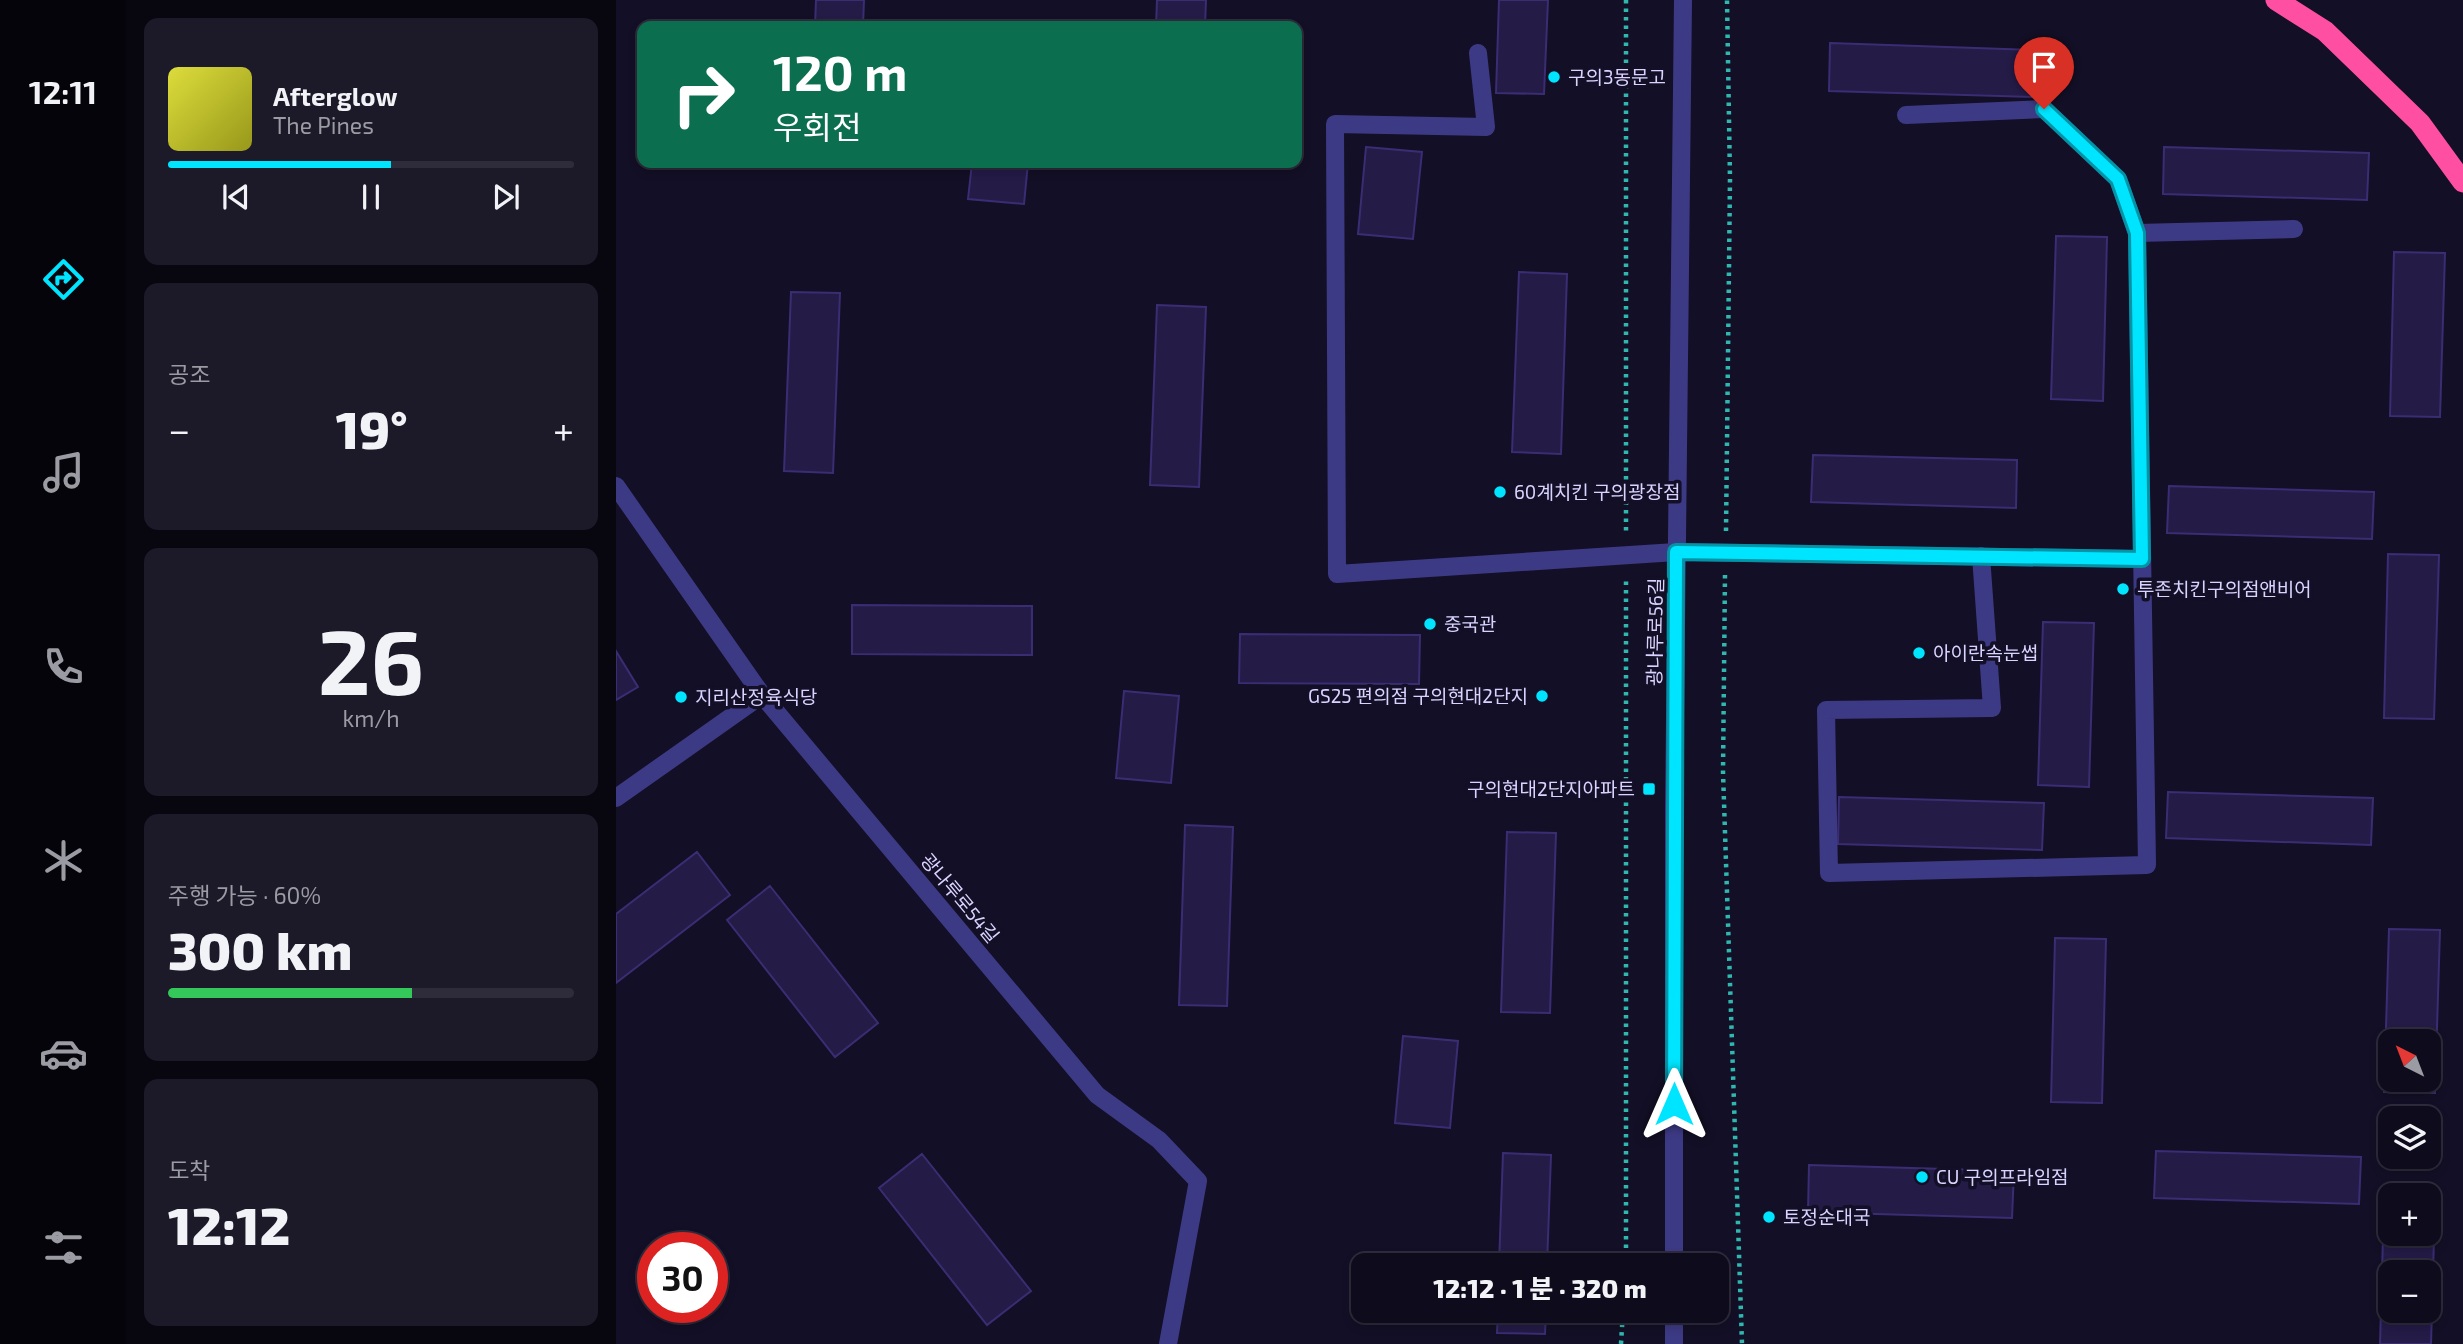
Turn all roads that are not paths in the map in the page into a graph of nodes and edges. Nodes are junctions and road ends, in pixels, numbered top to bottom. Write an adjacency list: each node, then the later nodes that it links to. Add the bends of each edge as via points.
1 (1683, 0): 9 (street, 광나루로56길)
2 (2276, 0): 5 (highway, via 2325,31 2420,123)
3 (1478, 53): 9 (street, via 1486,127 1335,124 1336,574)
4 (1906, 115): 7 (street, via 2044,109 2118,179)
5 (2463, 182)
6 (2294, 229): 7 (street)
7 (2137, 233): 11 (street)
8 (616, 486): 12 (street, 광나루로54길)
9 (1676, 552): 10 (street); 14 (street, 광나루로56길)
10 (1981, 556): 11 (street); 11 (street, via 1992,708 1826,710 1829,873 2147,865)
11 (2142, 559)
12 (762, 695): 13 (street); 16 (street, 광나루로54길, via 1097,1095 1159,1140 1198,1181)
13 (616, 798)
14 (1674, 1253)
15 (1674, 1323): 17 (street)
16 (1168, 1344)
17 (1674, 1344)

